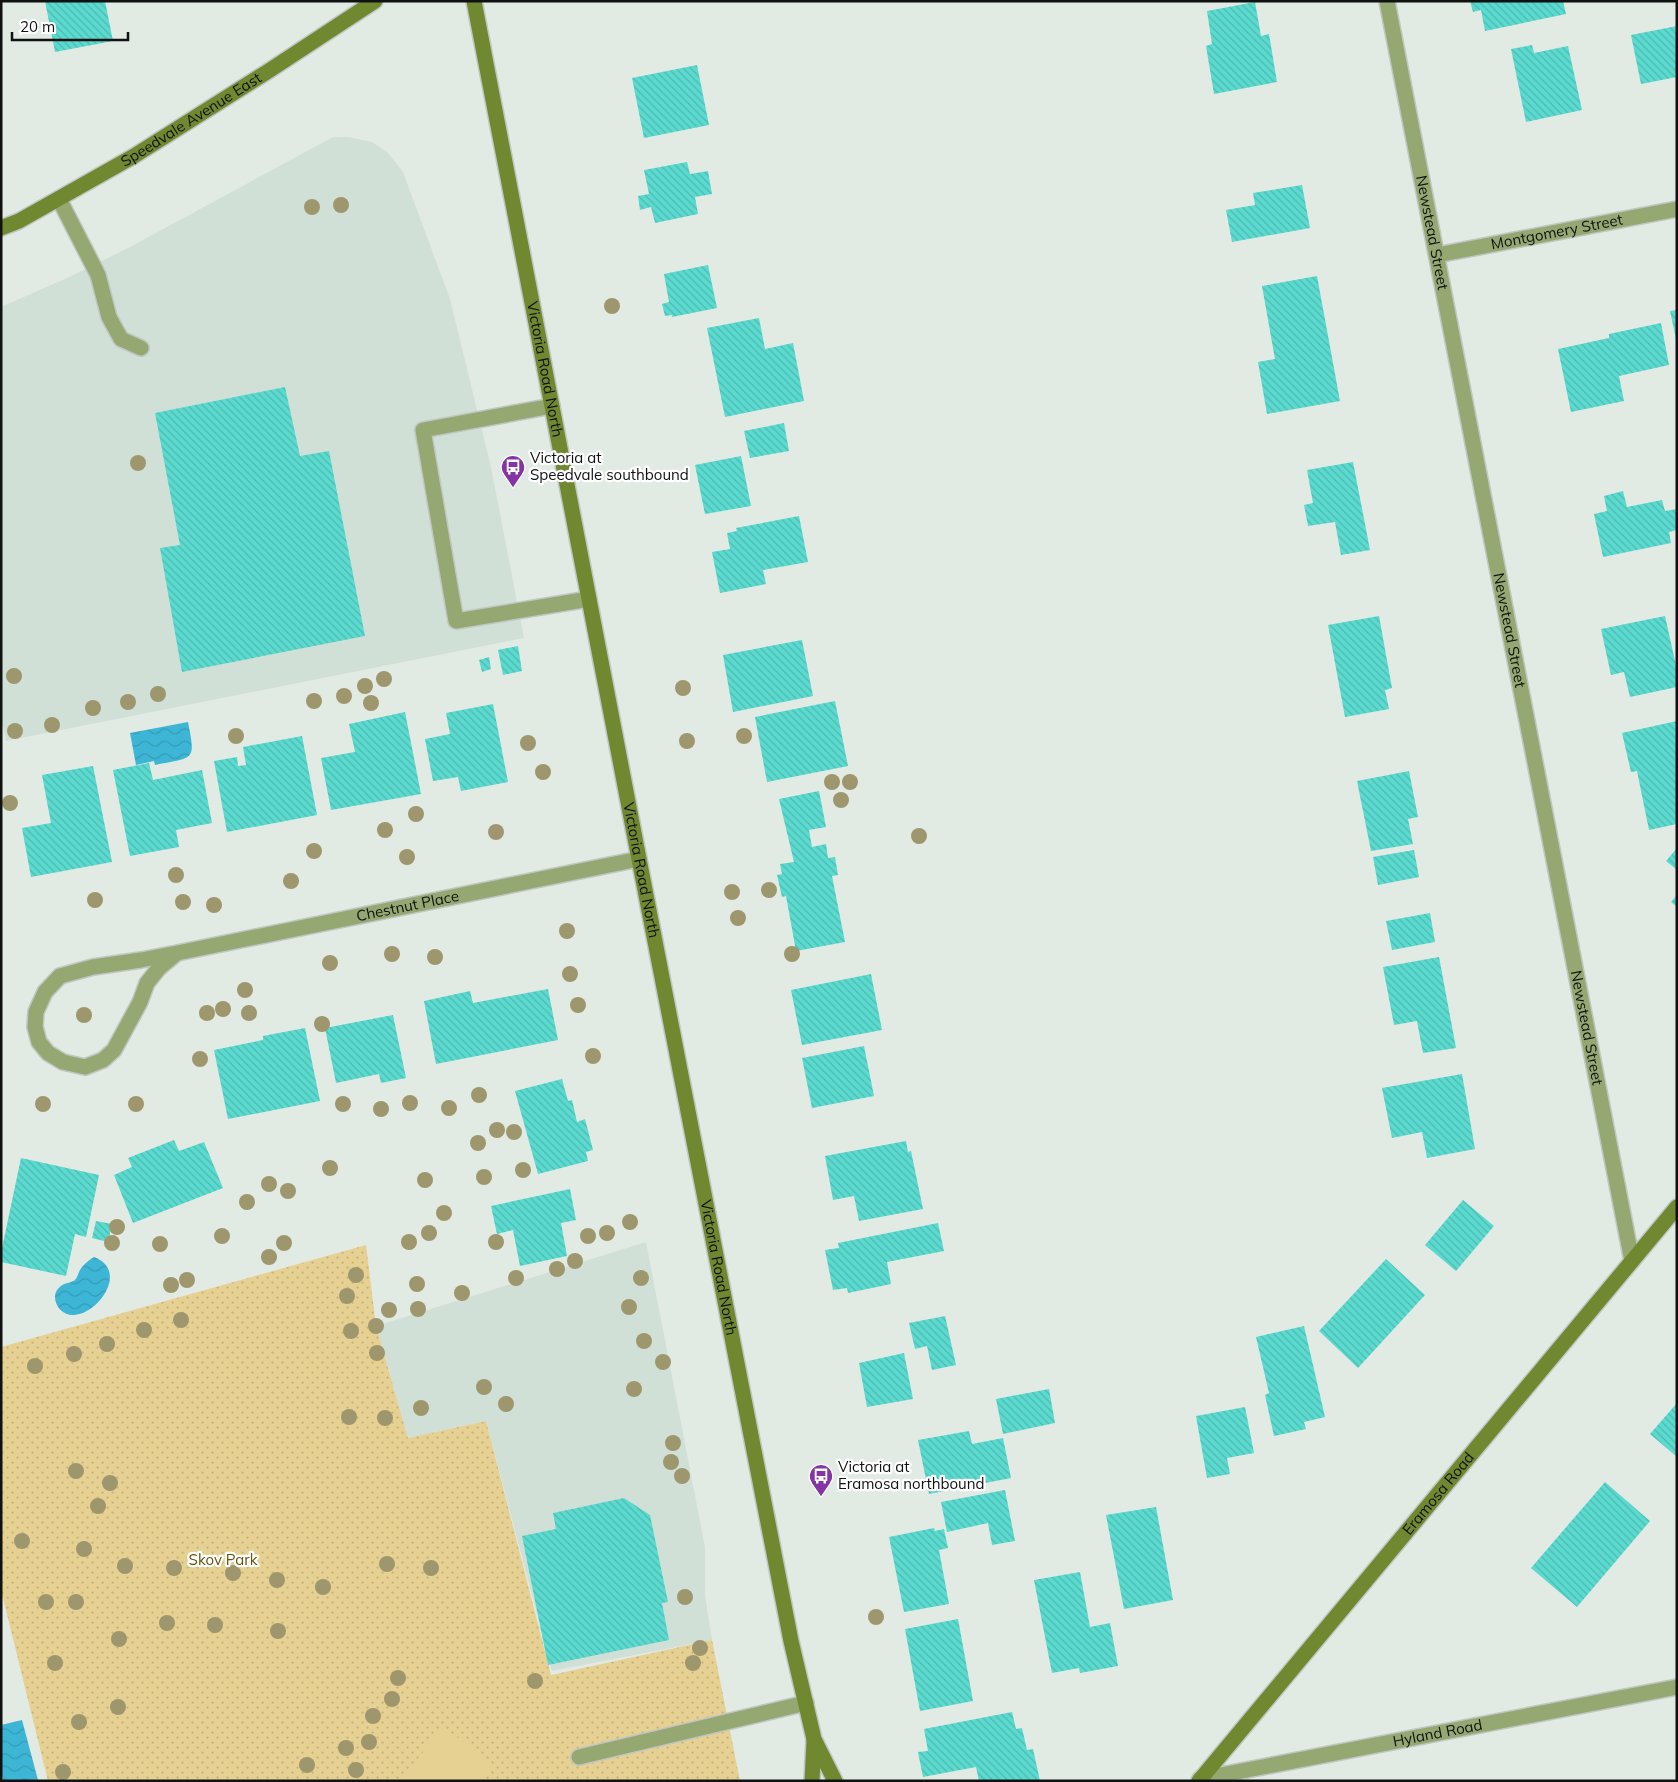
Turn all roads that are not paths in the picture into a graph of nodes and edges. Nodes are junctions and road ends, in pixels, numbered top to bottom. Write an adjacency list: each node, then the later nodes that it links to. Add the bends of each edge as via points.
1 (375, 1): 4 (main road, Speedvale Avenue East, via 134,156)
2 (474, 1): 9 (main road, Victoria Road North)
3 (1387, 1): 7 (street, Newstead Street)
4 (60, 199): 6 (main road, Speedvale Avenue East); 8 (street, via 98,276 109,318 121,339)
5 (1677, 209): 7 (street, Montgomery Street)
6 (1, 228)
7 (1437, 256): 14 (street, Newstead Street)
8 (141, 348)
9 (552, 406): 10 (main road, Victoria Road North); 10 (street, via 423,430 456,621)
10 (589, 599): 11 (main road, Victoria Road North)
11 (639, 859): 12 (street, Chestnut Place); 16 (main road, Victoria Road North, via 791,1641)
12 (177, 952): 12 (street, Chestnut Place, via 147,983 114,1050 103,1060 85,1067 63,1062 38,1042 36,1012 45,992 60,976 93,966)
13 (1677, 1207): 14 (main road, Eramosa Road)
14 (1632, 1261): 19 (main road, Eramosa Road)
15 (1677, 1687): 19 (street, Hyland Road)
16 (806, 1702): 17 (main road, Victoria Road North); 18 (street)
17 (814, 1738): 20 (main road, Victoria Road North); 21 (main road, Victoria Road North)
18 (579, 1757)
19 (1200, 1780)
20 (812, 1781)
21 (835, 1781)

